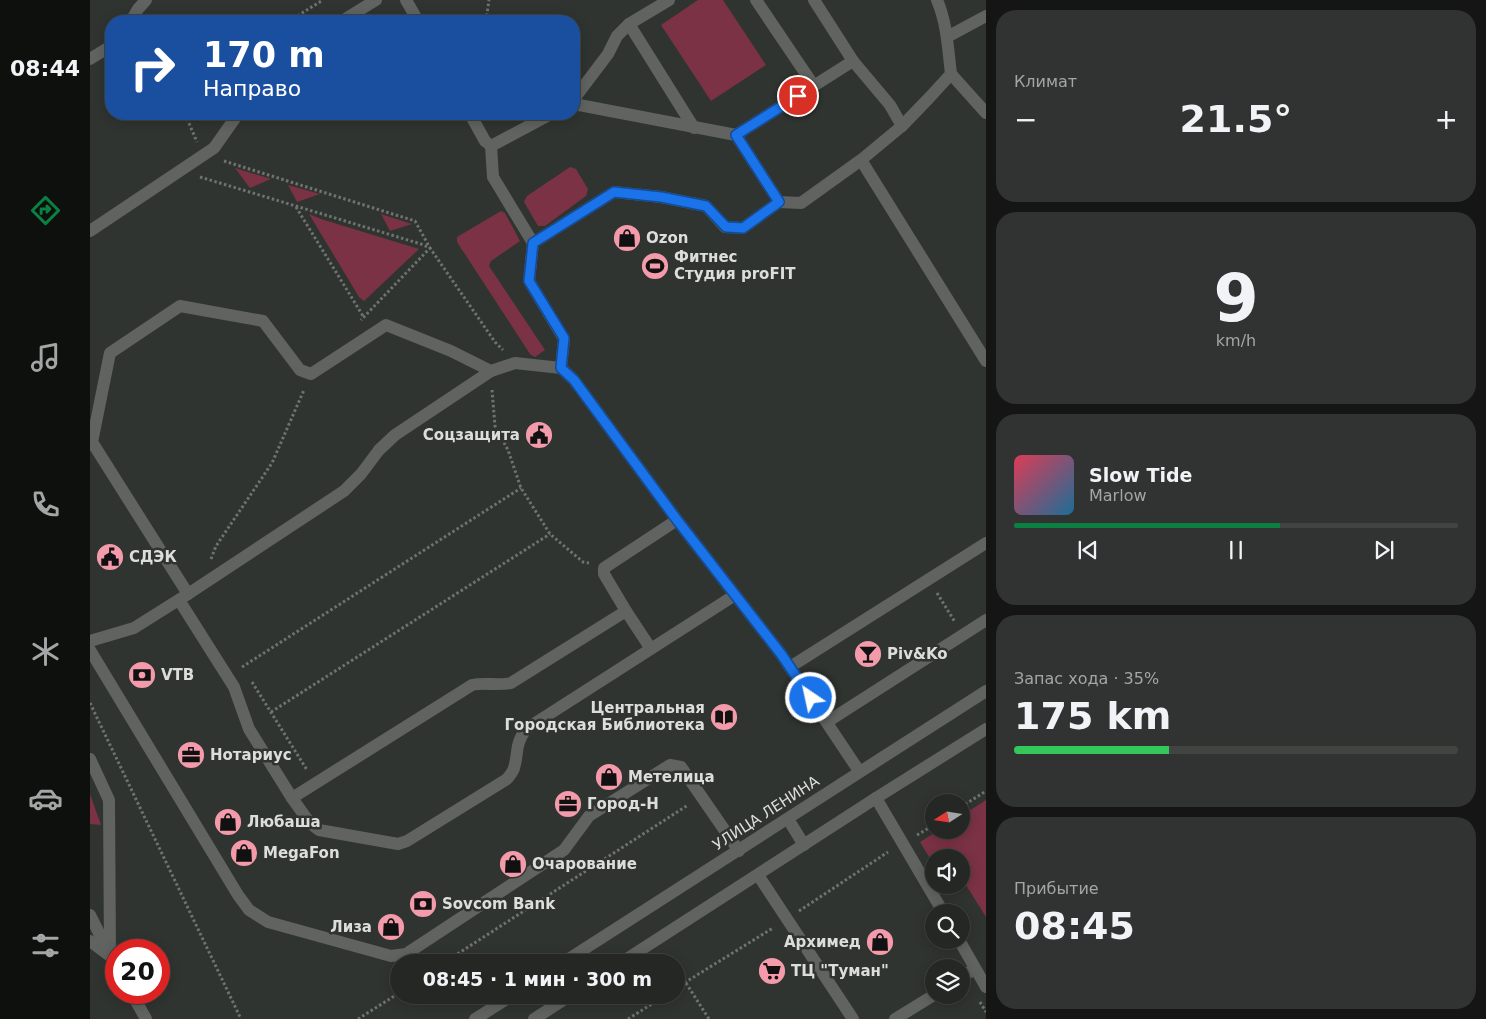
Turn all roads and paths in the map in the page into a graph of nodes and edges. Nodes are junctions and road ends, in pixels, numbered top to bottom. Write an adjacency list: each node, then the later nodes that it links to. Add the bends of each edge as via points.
1 (146, 0): 10 (main road)
2 (323, 0): 11 (path)
3 (376, 0): 12 (main road)
4 (406, 0): 13 (main road)
5 (489, 0): 14 (path)
6 (669, 0): 16 (main road)
7 (756, 0): 22 (main road)
8 (814, 0): 20 (main road)
9 (937, 0): 17 (main road)
10 (134, 15)
11 (299, 15)
12 (352, 15)
13 (415, 15)
14 (487, 15)
15 (986, 16): 17 (main road)
16 (629, 24): 23 (main road, via 617,36 608,54); 30 (main road)
17 (947, 37): 21 (main road)
18 (105, 50): 19 (main road)
19 (90, 59)
20 (853, 61): 22 (main road); 29 (main road, via 890,105)
21 (951, 74): 25 (main road); 29 (main road)
22 (814, 86): 31 (main road)
23 (580, 91)
24 (580, 105): 30 (main road)
25 (986, 113)
26 (234, 120): 38 (main road, via 214,148)
27 (473, 120): 32 (main road)
28 (540, 120): 32 (main road)
29 (902, 126): 34 (main road)
30 (694, 128): 31 (main road)
31 (736, 135): 36 (main road)
32 (491, 146): 39 (main road, via 493,177)
33 (227, 153): 40 (path, via 221,160 415,221)
34 (861, 160): 36 (main road, via 801,203); 43 (main road)
35 (198, 177): 37 (path)
36 (779, 202): 39 (main road, via 743,228 734,228 726,227 706,206 614,192)
37 (296, 206): 40 (path); 41 (path)
38 (90, 231)
39 (533, 243): 45 (main road, via 529,281 564,338)
40 (430, 248): 41 (path); 44 (path, via 495,342)
41 (363, 316): 42 (path)
42 (359, 324)
43 (986, 361)
44 (515, 363): 45 (main road); 46 (main road)
45 (561, 368): 49 (main road, via 574,380)
46 (491, 371): 47 (main road, via 386,325); 48 (path, via 496,426); 54 (main road, via 395,435 344,491)
47 (311, 374): 54 (path, via 272,463 216,546); 56 (main road, via 300,370 263,321 180,306 110,352 92,442)
48 (521, 488): 50 (path); 64 (path, via 242,666)
49 (677, 520): 52 (main road); 55 (main road)
50 (550, 534): 52 (path, via 583,562); 68 (path)
51 (986, 544): 53 (main road)
52 (604, 568): 57 (main road, via 604,574)
53 (929, 580): 59 (path); 63 (main road)
54 (202, 585): 56 (main road)
55 (735, 595): 61 (main road); 63 (main road)
56 (184, 597): 60 (main road, via 134,628); 76 (main road, via 234,686 248,729)
57 (626, 611): 61 (main road); 73 (main road, via 511,683 472,685)
58 (986, 620): 69 (main road)
59 (960, 629)
60 (90, 641)
61 (650, 649): 76 (main road, via 526,729 516,748 514,769 508,779 407,841 398,844 318,830 308,822)
62 (90, 650): 75 (main road, via 249,910 268,922 391,956 406,954 564,850 588,816 670,765 681,767)
63 (790, 667): 69 (main road)
64 (247, 674)
65 (252, 682): 68 (path)
66 (986, 691): 72 (main road, УЛИЦА ЛЕНИНА)
67 (90, 703): 107 (path)
68 (271, 712): 73 (path)
69 (827, 722): 72 (main road)
70 (986, 728): 77 (main road)
71 (90, 759): 88 (main road, via 109,800)
72 (859, 771): 79 (main road, УЛИЦА ЛЕНИНА)
73 (316, 783): 76 (main road)
74 (986, 791): 78 (path)
75 (702, 796): 83 (main road); 93 (path)
76 (292, 798)
77 (876, 798): 81 (main road); 82 (main road)
78 (970, 801)
79 (788, 819): 82 (main road); 83 (main road, УЛИЦА ЛЕНИНА)
80 (925, 830): 81 (path)
81 (903, 842): 85 (main road); 87 (path)
82 (804, 845): 84 (main road)
83 (739, 851): 94 (main road, УЛИЦА ЛЕНИНА)
84 (758, 875): 87 (main road); 95 (main road)
85 (938, 904)
86 (90, 916): 90 (main road)
87 (786, 919): 98 (path); 113 (main road)
88 (112, 939)
89 (90, 941): 92 (main road)
90 (105, 945)
91 (964, 949): 96 (main road)
92 (105, 954)
93 (458, 954)
94 (577, 954)
95 (635, 954)
96 (975, 969): 97 (main road); 99 (main road)
97 (970, 972)
98 (686, 983): 112 (path)
99 (986, 987)
100 (390, 999): 108 (path)
101 (925, 1000): 114 (main road)
102 (138, 1004): 106 (main road)
103 (499, 1004): 109 (main road)
104 (558, 1004): 110 (main road)
105 (652, 1004): 111 (path)
106 (146, 1019)
107 (241, 1019)
108 (358, 1019)
109 (475, 1019)
110 (534, 1019)
111 (628, 1019)
112 (709, 1019)
113 (853, 1019)
114 (895, 1019)

